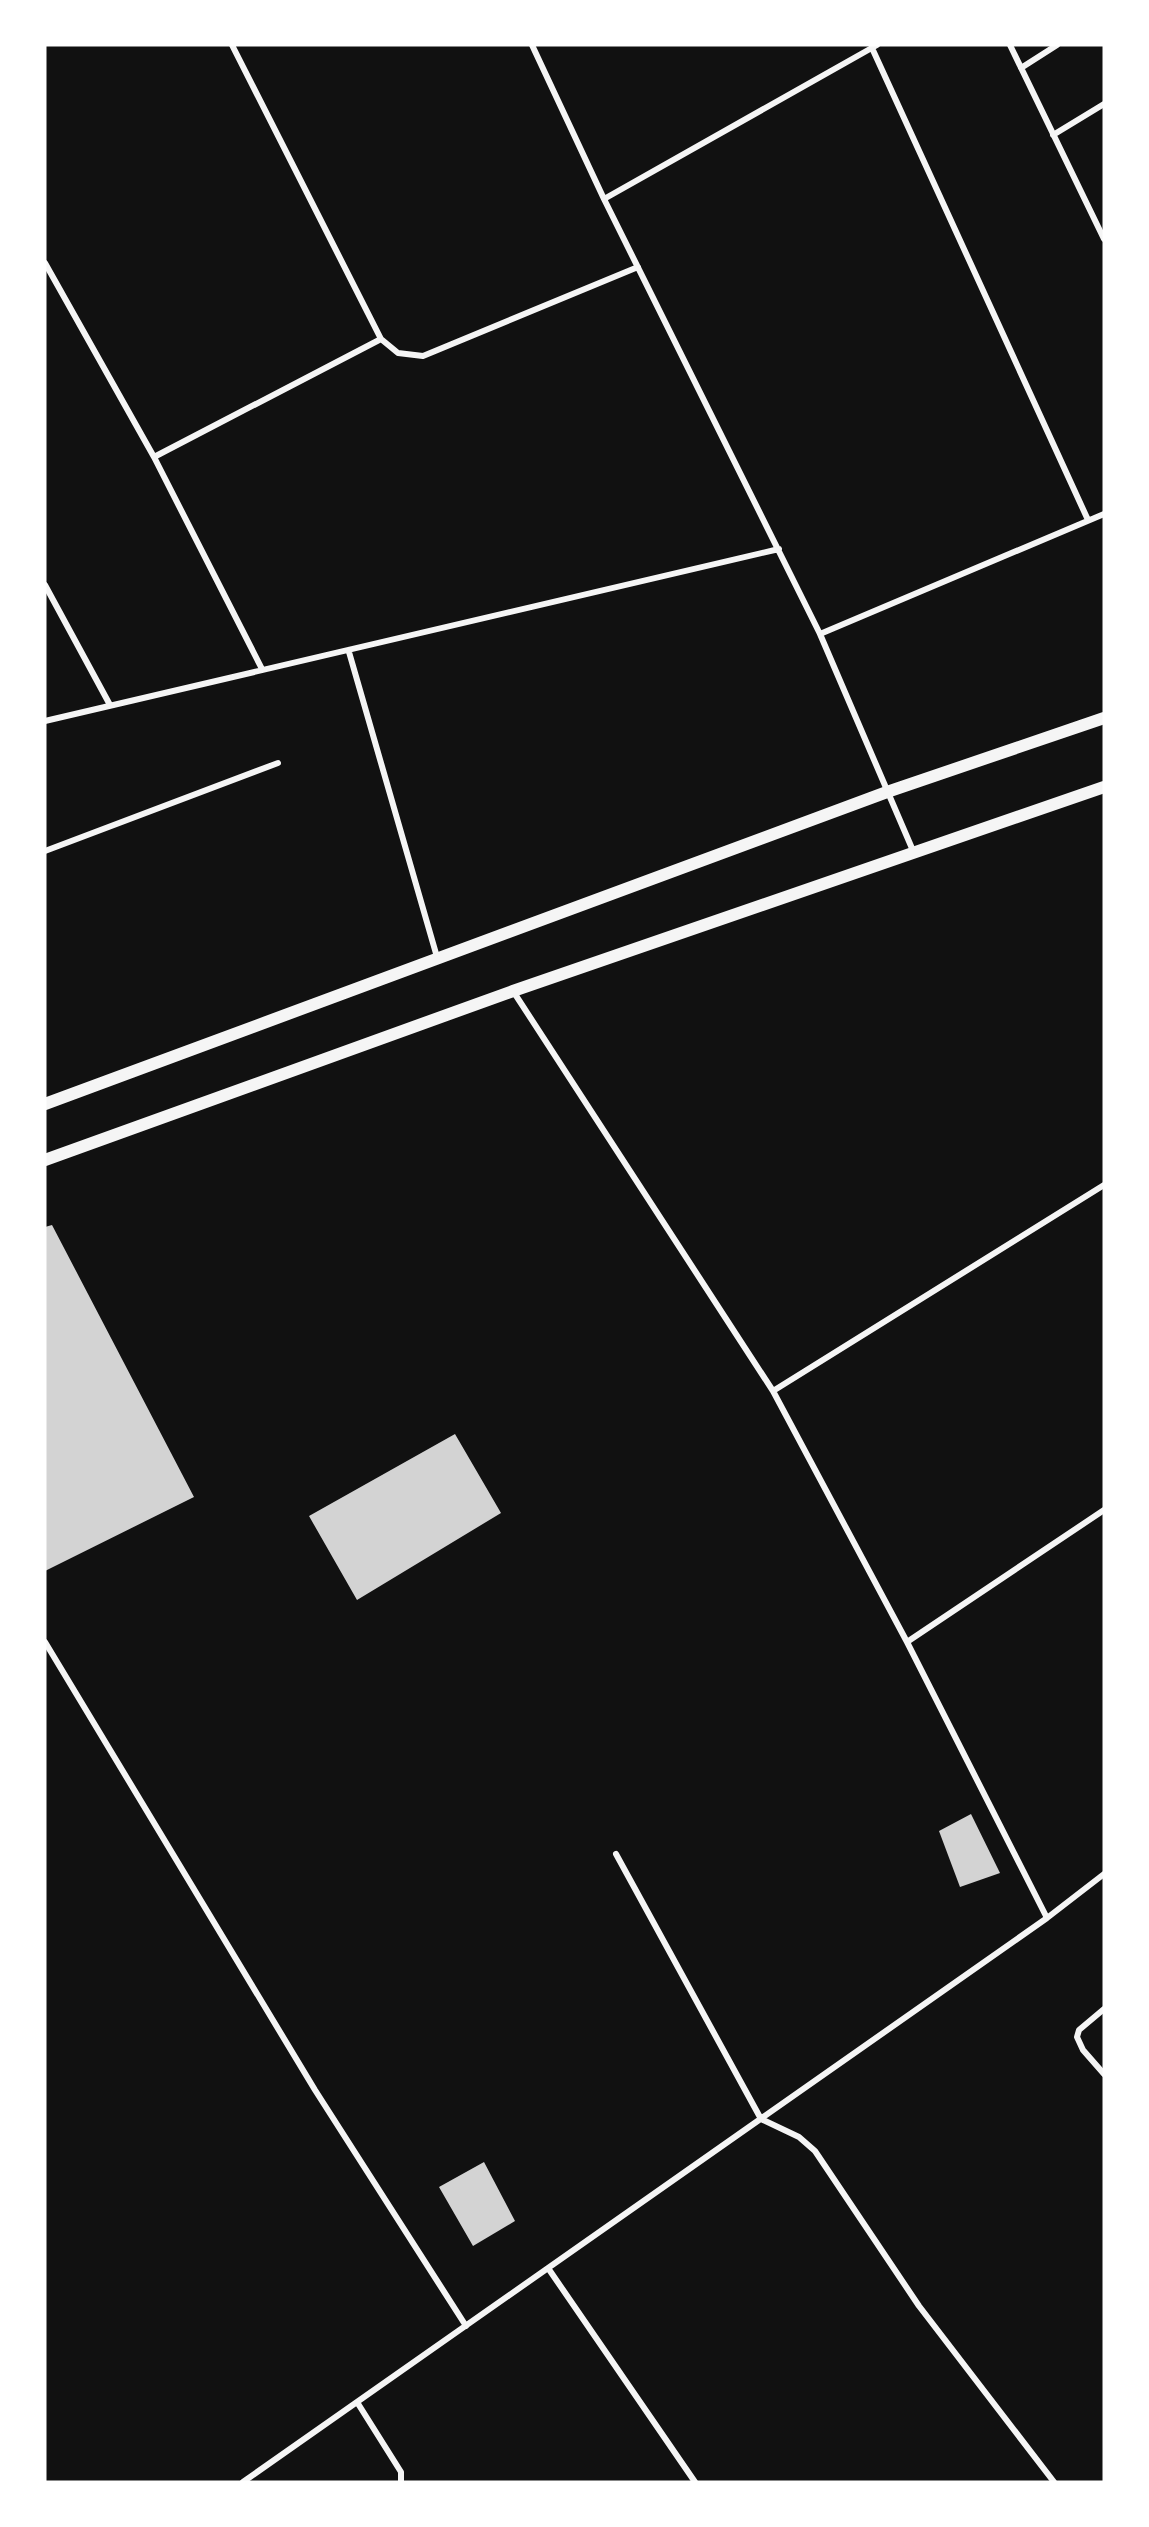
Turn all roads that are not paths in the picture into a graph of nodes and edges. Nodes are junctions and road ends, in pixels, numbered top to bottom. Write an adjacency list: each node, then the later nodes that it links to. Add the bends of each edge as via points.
1 (232, 45): 13 (street)
2 (532, 45): 9 (street)
3 (1010, 45): 6 (street)
4 (1057, 45): 6 (street)
5 (875, 46): 9 (street); 16 (street)
6 (1021, 68): 8 (street)
7 (1104, 104): 8 (street)
8 (1053, 135): 10 (street)
9 (604, 199): 12 (street)
10 (1104, 239)
11 (45, 263): 14 (street)
12 (638, 267): 13 (street, via 423,356 398,353); 17 (street)
13 (381, 339): 14 (street)
14 (154, 457): 21 (street)
15 (1104, 514): 16 (street)
16 (1088, 520): 19 (street)
17 (779, 549): 19 (street); 20 (street)
18 (45, 585): 22 (street)
19 (820, 634): 27 (street)
20 (349, 652): 21 (street); 30 (street)
21 (262, 669): 22 (street)
22 (110, 705): 24 (street)
23 (1104, 718): 27 (main road)
24 (45, 721)
25 (278, 763): 28 (street)
26 (1104, 787): 29 (main road)
27 (887, 792): 29 (street); 30 (main road)
28 (45, 851)
29 (914, 853): 31 (main road)
30 (437, 957): 32 (main road)
31 (513, 991): 33 (main road); 35 (street)
32 (45, 1104)
33 (45, 1160)
34 (1104, 1185): 35 (street)
35 (773, 1391): 38 (street)
36 (1104, 1510): 38 (street)
37 (45, 1642): 46 (street, via 315,2090)
38 (907, 1642): 41 (street)
39 (616, 1854): 44 (street)
40 (1104, 1874): 41 (street)
41 (1047, 1918): 44 (street)
42 (1104, 2009): 43 (street, via 1079,2030 1077,2037)
43 (1104, 2074)
44 (761, 2119): 45 (street); 51 (street, via 792,2132 815,2151 919,2306)
45 (548, 2268): 46 (street); 50 (street)
46 (466, 2326): 47 (street)
47 (357, 2402): 48 (street); 49 (street, via 401,2472)
48 (243, 2482)
49 (401, 2482)
50 (695, 2482)
51 (1054, 2482)

